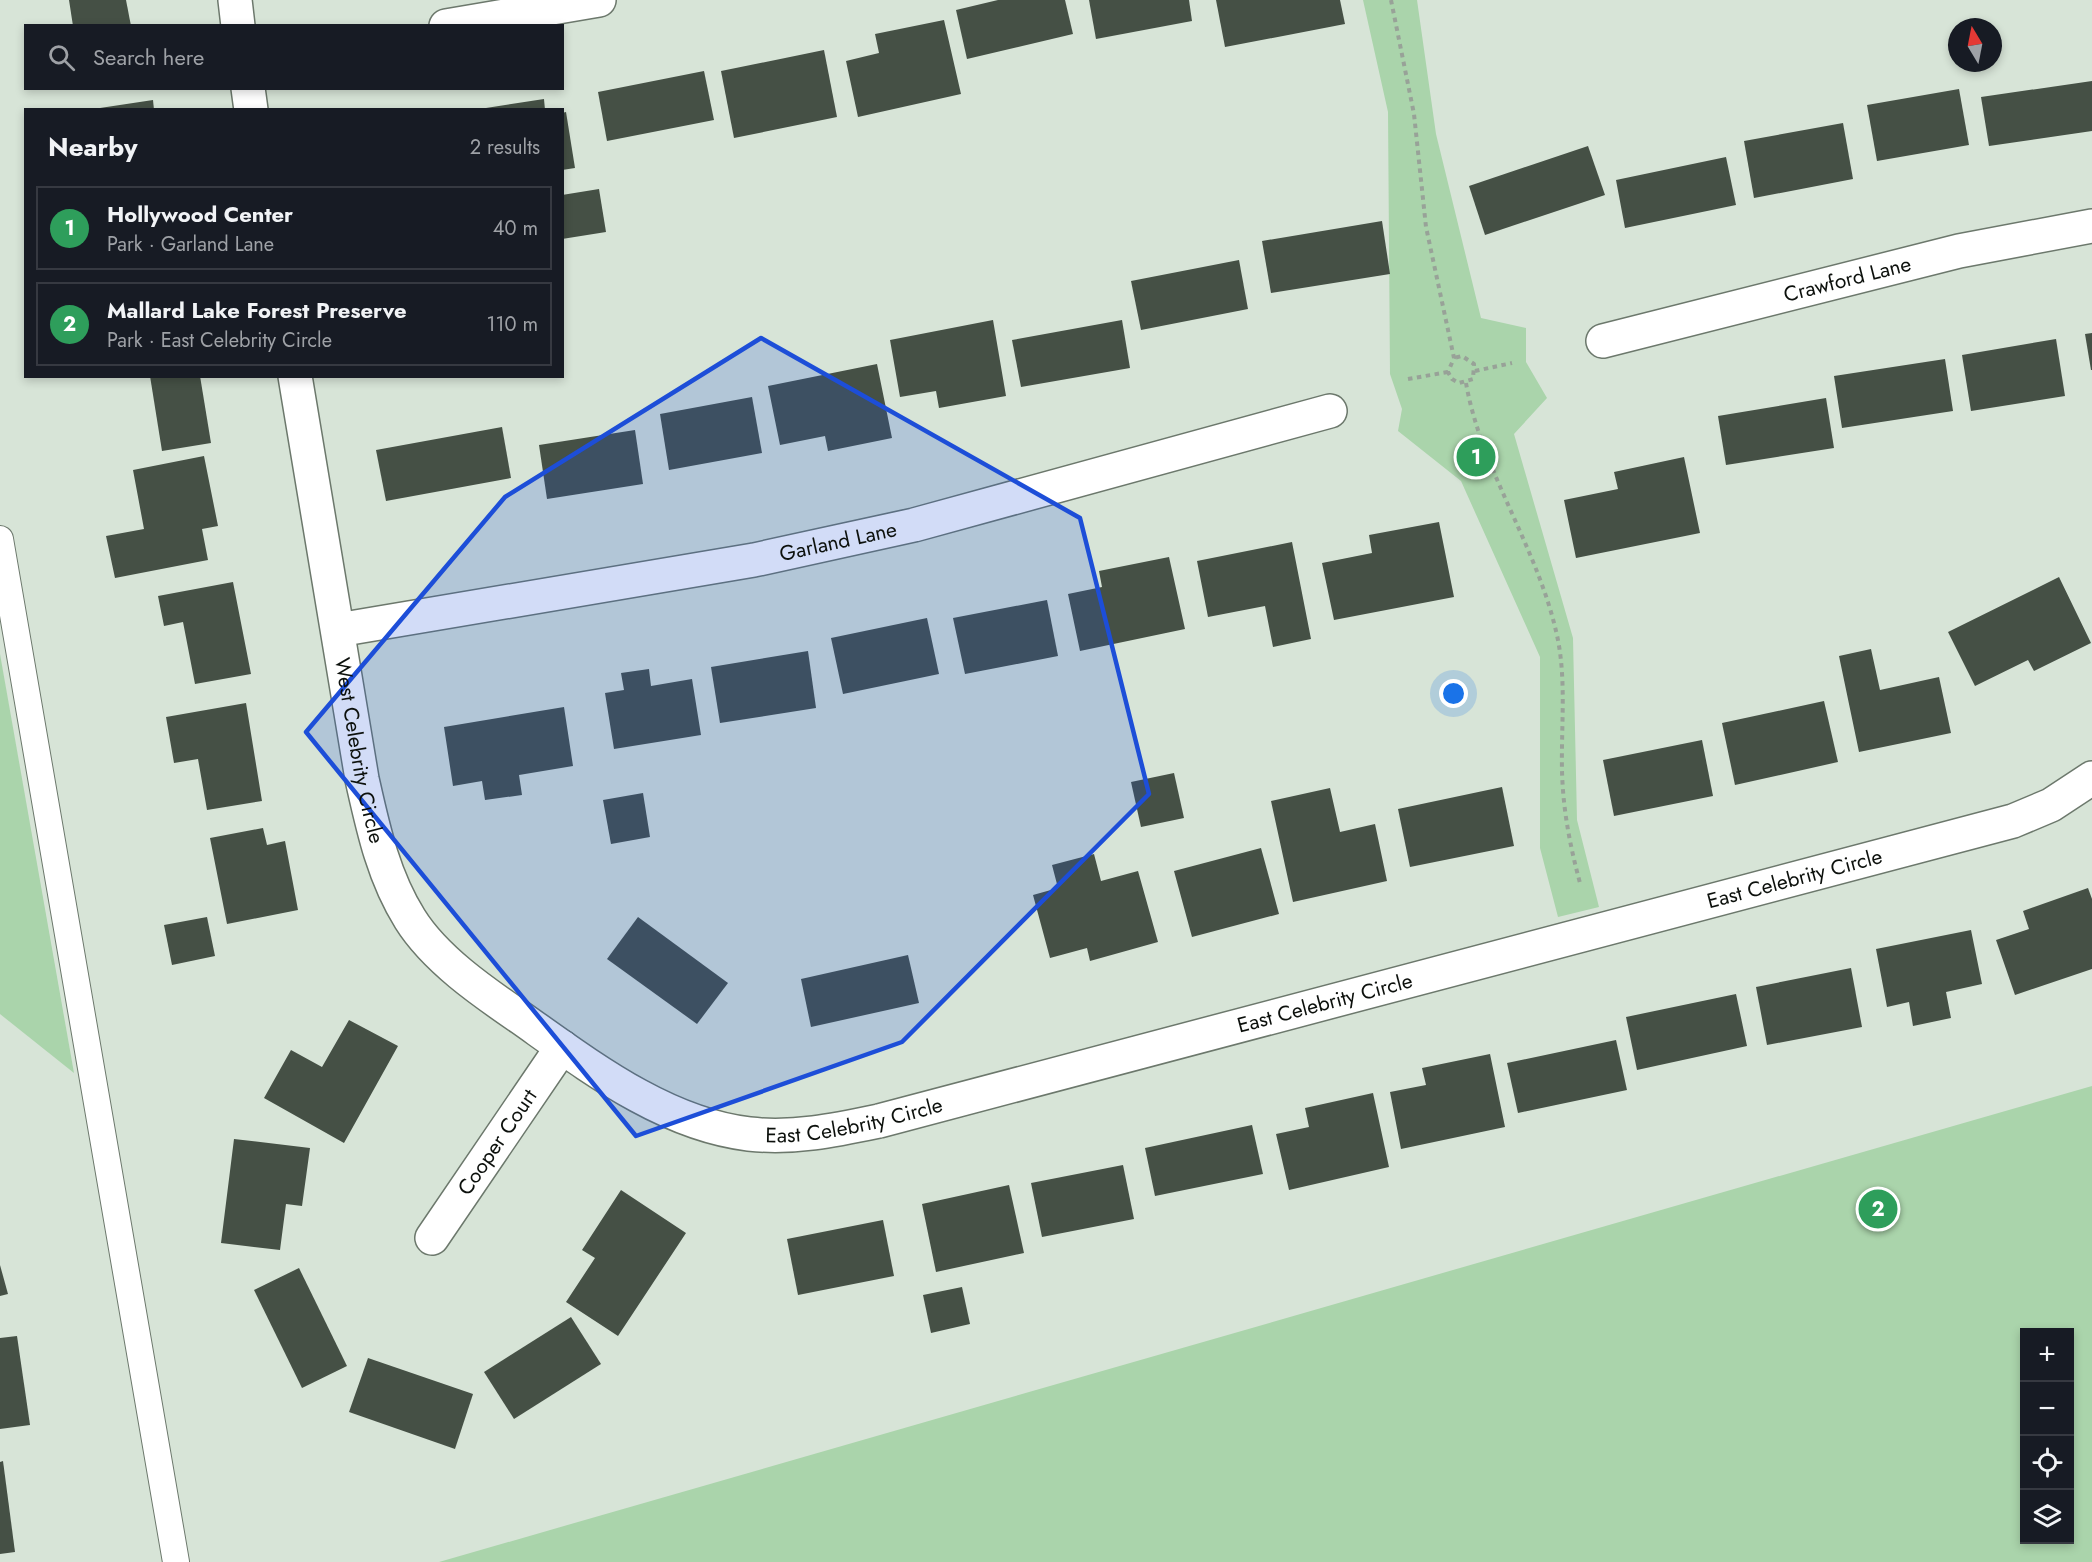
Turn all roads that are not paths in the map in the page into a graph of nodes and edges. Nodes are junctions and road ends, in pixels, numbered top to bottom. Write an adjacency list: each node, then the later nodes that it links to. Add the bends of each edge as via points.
1 (235, 0): 3 (street)
2 (599, 0): 4 (street)
3 (238, 24)
4 (458, 24)
5 (248, 90): 6 (street)
6 (251, 108)
7 (2092, 226): 8 (street, Crawford Lane, via 1959,251)
8 (1603, 341)
9 (296, 378): 12 (street, West Celebrity Circle)
10 (1330, 411): 12 (street, Garland Lane, via 902,528 743,562)
11 (0, 539): 16 (lane)
12 (338, 630): 14 (street, West Celebrity Circle, via 362,779 375,839 391,884 411,921 474,986)
13 (2092, 778): 14 (street, East Celebrity Circle, via 2051,805 2013,821 879,1121 824,1132 784,1136 712,1127 635,1093)
14 (562, 1047): 15 (street, Cooper Court)
15 (432, 1238)
16 (176, 1562)

